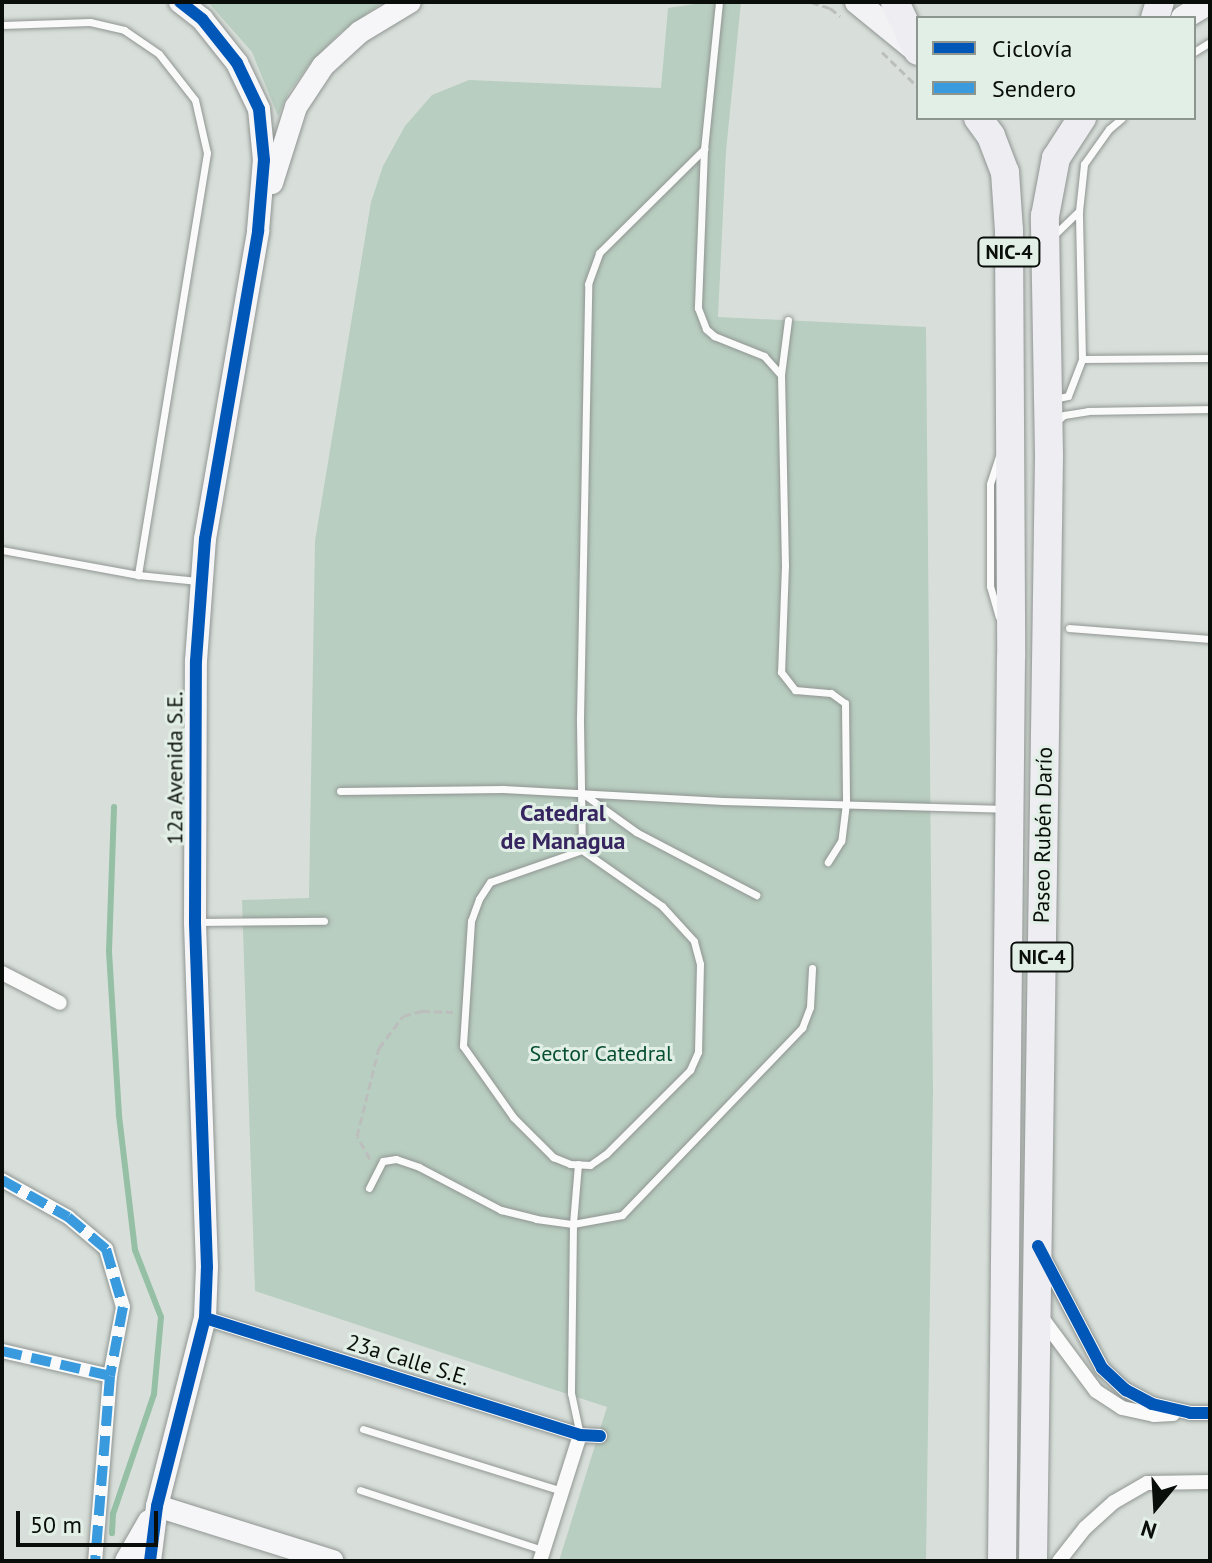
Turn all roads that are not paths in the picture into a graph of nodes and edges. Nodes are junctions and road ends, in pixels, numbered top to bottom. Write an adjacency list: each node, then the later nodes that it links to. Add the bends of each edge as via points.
1 (180, 2): 16 (street, 12a Avenida S.E., via 222,41 259,109 265,142)
2 (410, 2): 16 (street, 12a Avenida S.E., via 360,32 311,81 296,107)
3 (719, 2): 14 (lane)
4 (895, 2): 9 (highway)
5 (1210, 2): 7 (main road)
6 (849, 10): 10 (main road)
7 (1186, 16)
8 (2, 25): 26 (lane, via 90,22 124,30 159,54 195,100 204,127 207,153)
9 (916, 47)
10 (916, 50)
11 (979, 120): 33 (highway, Paseo Rubén Darío / NIC-4, via 1000,157 1008,189)
12 (1081, 120): 17 (highway, Paseo Rubén Darío / NIC-4, via 1050,175)
13 (1120, 120): 15 (lane, via 1084,164)
14 (704, 149): 21 (lane, via 700,317 714,336 764,356); 31 (lane, via 599,253 591,268)
15 (1079, 211): 17 (lane); 20 (lane)
16 (258, 231): 27 (street, 12a Avenida S.E.)
17 (1045, 244): 22 (highway, Paseo Rubén Darío / NIC-4)
18 (788, 320): 21 (lane)
19 (1210, 358): 20 (lane)
20 (1082, 359): 22 (lane, via 1068,396)
21 (781, 375): 32 (lane, via 781,672 795,690 831,693 845,703)
22 (1048, 400): 24 (highway, Paseo Rubén Darío / NIC-4)
23 (1210, 409): 24 (lane, via 1064,415 1051,427)
24 (1049, 455): 46 (highway, Paseo Rubén Darío / NIC-4)
25 (2, 550): 26 (lane)
26 (138, 575): 27 (lane)
27 (200, 581): 38 (street, 12a Avenida S.E.)
28 (1069, 628): 29 (lane)
29 (1210, 639)
30 (340, 791): 31 (lane)
31 (581, 792): 32 (lane); 34 (lane); 36 (lane, via 636,832)
32 (846, 803): 33 (lane); 35 (lane, via 841,841)
33 (1008, 809): 60 (highway, Paseo Rubén Darío / NIC-4)
34 (582, 850): 42 (lane, via 662,906 694,941 700,964 698,1052 690,1070 606,1154 590,1165); 42 (lane, via 490,882 471,921 463,1046 493,1092 553,1157)
35 (828, 862)
36 (756, 895)
37 (324, 921): 38 (lane)
38 (195, 922): 48 (street, 12a Avenida S.E.)
39 (812, 968): 45 (lane, via 810,1007 802,1028 622,1215)
40 (2, 973): 41 (street)
41 (60, 1003)
42 (578, 1164): 45 (lane)
43 (2, 1180): 50 (street, via 68,1217 106,1249 123,1307)
44 (369, 1188): 45 (lane, via 383,1161 396,1159 501,1210)
45 (573, 1224): 54 (lane, via 571,1393)
46 (1038, 1246): 47 (highway, Paseo Rubén Darío / NIC-4); 51 (street, via 1102,1368 1152,1404)
47 (1038, 1313): 51 (street, via 1096,1391 1122,1408 1154,1415); 66 (highway, Paseo Rubén Darío / NIC-4)
48 (205, 1318): 54 (street, 23a Calle S.E.); 59 (street, 12a Avenida S.E.)
49 (2, 1351): 50 (street)
50 (110, 1376): 62 (street)
51 (1190, 1413): 52 (street)
52 (1210, 1413)
53 (363, 1429): 58 (lane)
54 (580, 1435): 55 (street, 23a Calle S.E.); 58 (street)
55 (600, 1436)
56 (1210, 1482): 67 (street, via 1147,1483 1114,1502)
57 (360, 1490): 61 (lane)
58 (562, 1491): 61 (street)
59 (157, 1506): 63 (street); 64 (street, 12a Avenida S.E.); 65 (street)
60 (1005, 1554)
61 (542, 1555)
62 (95, 1561)
63 (126, 1561)
64 (150, 1561)
65 (333, 1561)
66 (1033, 1561)
67 (1059, 1561)

